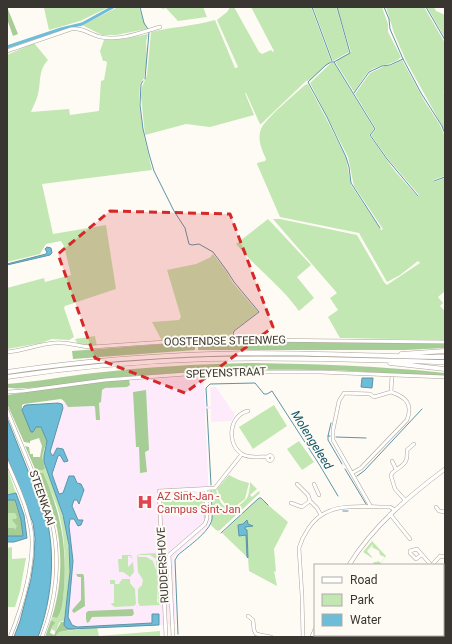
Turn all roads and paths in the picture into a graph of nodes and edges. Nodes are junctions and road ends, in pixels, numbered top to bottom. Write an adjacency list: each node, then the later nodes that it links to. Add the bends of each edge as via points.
1 (160, 27): 2 (street, via 107,38 80,29 71,29)
2 (7, 51)
3 (445, 342): 5 (street, OOSTENDSE STEENWEG, via 237,340 92,348 60,342)
4 (445, 351): 6 (highway)
5 (7, 352)
6 (395, 356): 7 (highway); 11 (highway, via 252,353 189,355 105,360)
7 (445, 357)
8 (382, 361): 9 (highway); 10 (highway); 11 (highway, via 252,358 184,360)
9 (445, 362)
10 (445, 369)
11 (8, 375)
12 (392, 376): 13 (street, SPEYENSTRAAT); 14 (street, SPEYENSTRAAT, via 267,372 186,374 105,380); 15 (street)
13 (445, 378)
14 (7, 392)
15 (391, 392): 25 (street, via 403,397 409,406 407,420 361,468); 25 (street, via 374,397 370,394 346,393 339,399 333,440)
16 (7, 410): 49 (street, STEENKAAI, via 52,525 56,556 54,590)
17 (248, 411): 19 (street, via 236,418 232,429 233,441)
18 (414, 444): 23 (street, via 407,450 406,461)
19 (242, 454): 20 (street); 28 (street, RUDDERSHOVE, via 218,486)
20 (266, 457)
21 (7, 462): 48 (street, via 26,510 32,541 28,578)
22 (392, 462): 23 (street)
23 (396, 469): 32 (street, via 391,477)
24 (445, 469): 32 (main road)
25 (352, 473): 35 (street)
26 (297, 484): 30 (street)
27 (314, 484): 29 (street)
28 (206, 489): 50 (street, RUDDERSHOVE, via 159,491); 51 (street, RUDDERSHOVE, via 205,524 169,555)
29 (316, 490): 30 (street); 31 (street)
30 (308, 495): 33 (street)
31 (319, 495)
32 (405, 500): 37 (main road)
33 (310, 501): 34 (street, via 302,508); 40 (street)
34 (291, 504)
35 (371, 507): 37 (street, via 390,507); 40 (street, via 336,508)
36 (436, 507): 38 (street, via 439,511)
37 (395, 510): 39 (main road)
38 (445, 512)
39 (390, 514): 41 (street); 44 (main road)
40 (321, 515): 53 (street, via 310,526 299,548)
41 (410, 539)
42 (421, 555): 45 (street)
43 (445, 557): 46 (street, via 440,556)
44 (350, 564)
45 (430, 564)
46 (432, 564)
47 (248, 616): 52 (street, via 253,620 256,634)
48 (10, 637)
49 (42, 637)
50 (166, 637)
51 (172, 637)
52 (271, 637)
53 (303, 637)

